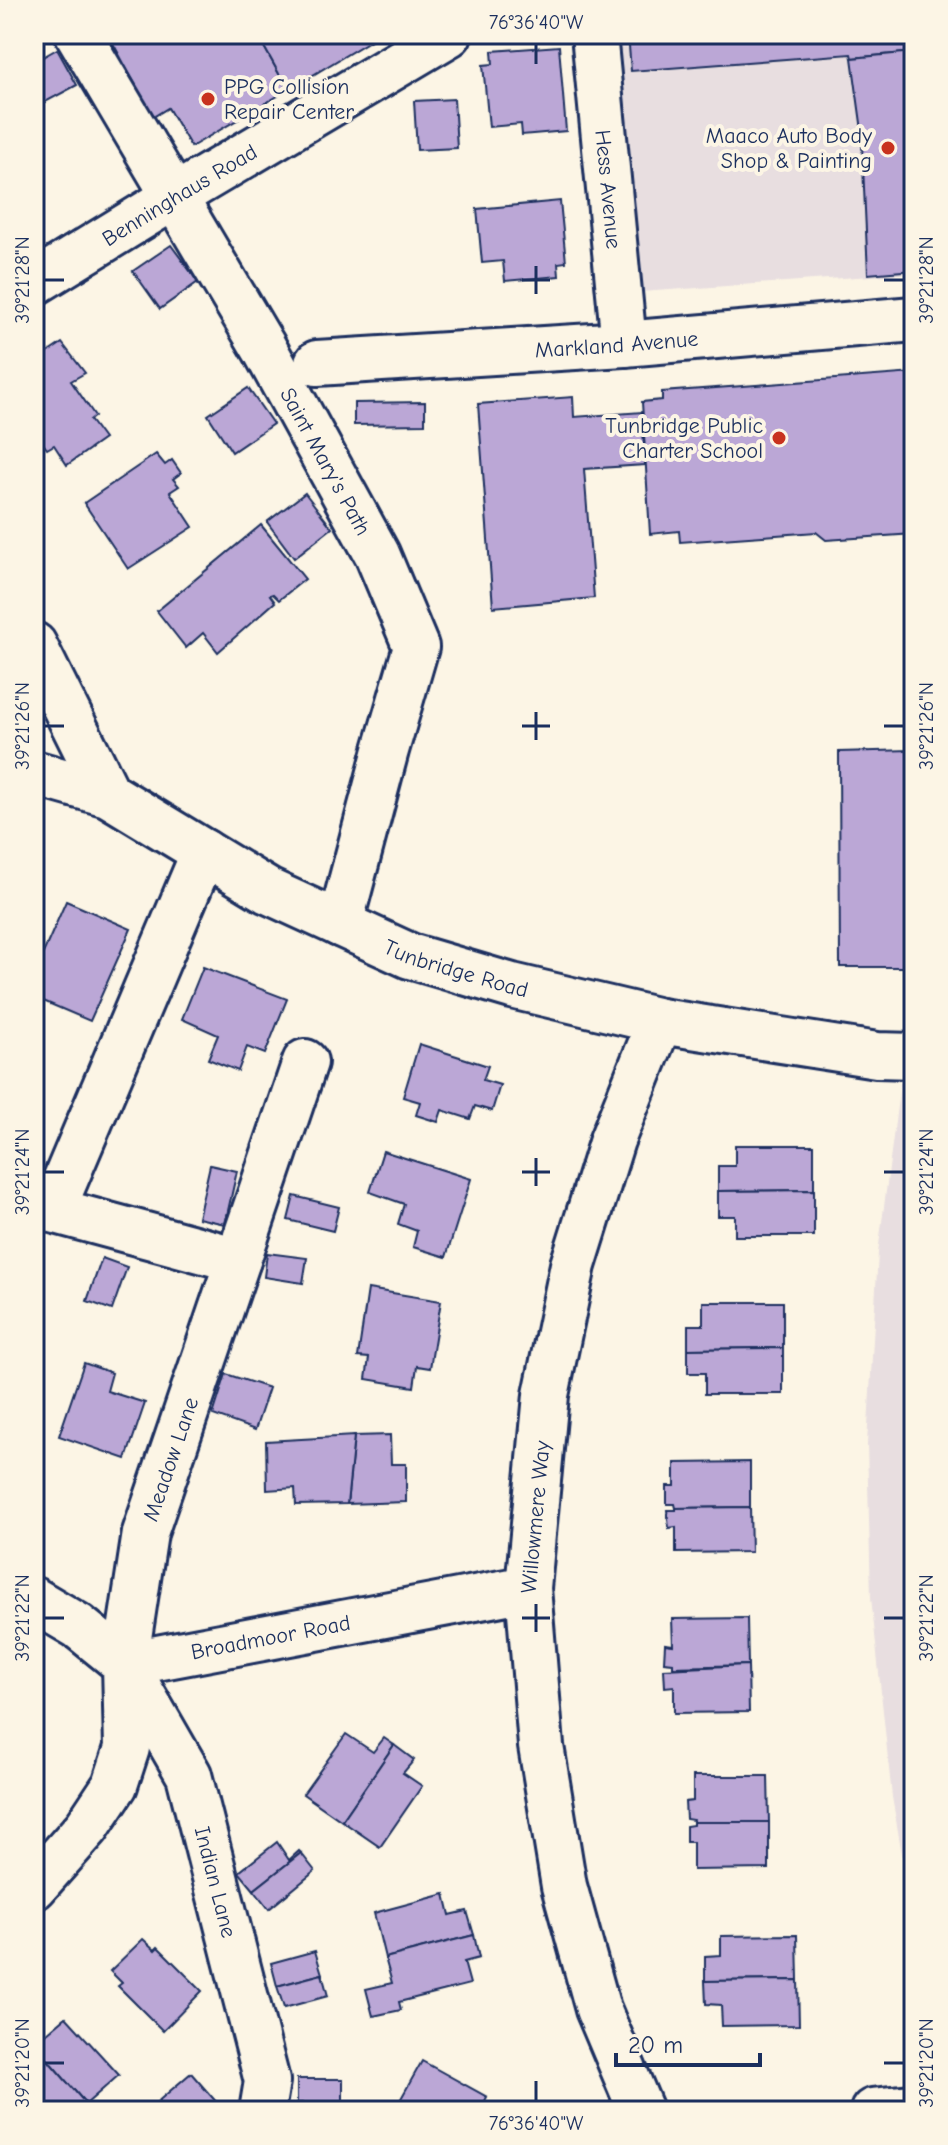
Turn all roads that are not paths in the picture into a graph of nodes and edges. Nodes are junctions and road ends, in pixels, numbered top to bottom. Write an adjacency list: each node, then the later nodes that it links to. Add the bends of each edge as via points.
1 (78, 34): 4 (street, Saint Mary's Path)
2 (449, 34): 4 (street, Benninghaus Road)
3 (594, 34): 7 (street, Hess Avenue)
4 (174, 197): 5 (street, Benninghaus Road); 13 (street, Saint Mary's Path, via 377,554 416,647)
5 (34, 283)
6 (914, 319): 7 (street, Markland Avenue)
7 (624, 344): 8 (street, Markland Avenue)
8 (317, 363)
9 (34, 645): 11 (street)
10 (34, 773): 11 (street, Tunbridge Road)
11 (108, 794): 12 (street, Tunbridge Road)
12 (204, 852): 13 (street, Tunbridge Road, via 268,891); 17 (street)
13 (340, 924): 14 (street, Tunbridge Road, via 410,956)
14 (660, 1021): 15 (street, Tunbridge Road, via 877,1055); 19 (street, Willowmere Way, via 612,1140 573,1265 546,1395)
15 (914, 1056)
16 (305, 1062): 18 (street, Meadow Lane)
17 (44, 1207): 18 (street)
18 (238, 1260): 21 (street, Meadow Lane, via 145,1533)
19 (528, 1588): 21 (street, Broadmoor Road); 25 (street, Willowmere Way, via 541,1746 564,1886 598,2009)
20 (34, 1600): 21 (street, via 78,1626)
21 (125, 1664): 22 (street, Meadow Lane, via 127,1748 115,1785 87,1827); 24 (street, Indian Lane, via 189,1775 267,2081)
22 (34, 1887)
23 (914, 2107): 26 (street)
24 (262, 2111)
25 (641, 2111)
26 (873, 2111)

